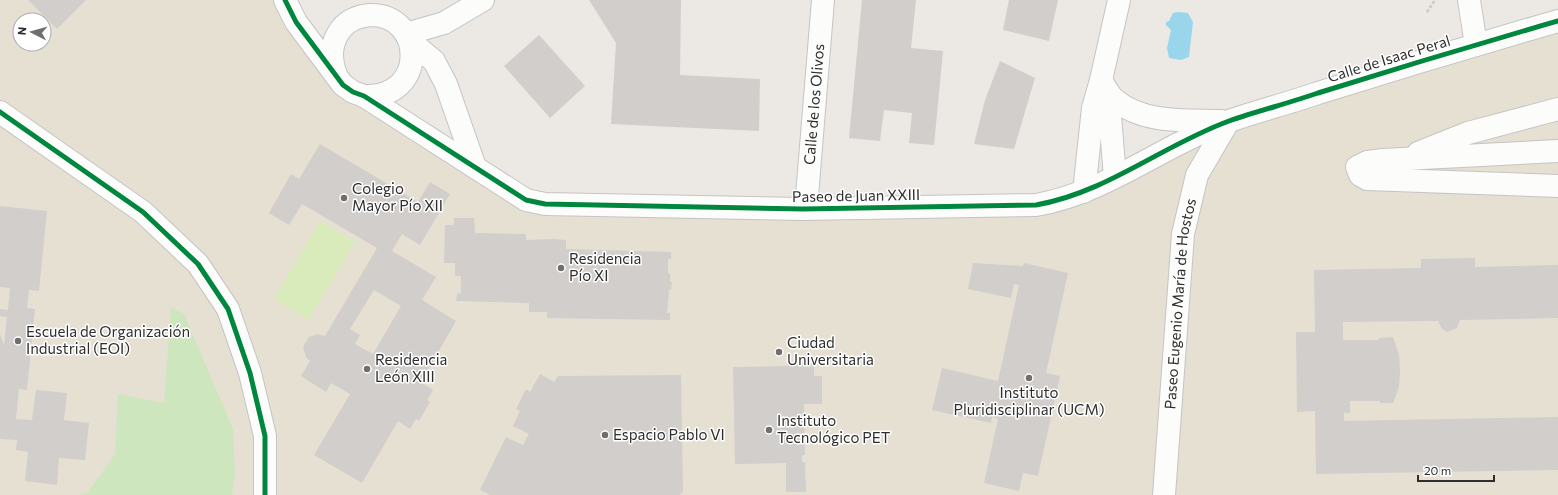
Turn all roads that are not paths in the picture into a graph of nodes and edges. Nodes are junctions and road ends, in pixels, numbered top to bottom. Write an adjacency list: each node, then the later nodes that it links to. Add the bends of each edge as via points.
1 (285, 0): 11 (street, via 296,22)
2 (362, 0): 7 (street)
3 (483, 0): 9 (street, via 444,23)
4 (823, 0): 23 (street, Calle de los Olivos)
5 (1119, 0): 12 (street)
6 (1469, 0): 10 (street)
7 (385, 11): 9 (street); 11 (street, via 352,20 342,28 331,50)
8 (1558, 21): 10 (street, Calle de Isaac Peral)
9 (408, 37): 13 (street, via 412,53 407,77 388,93); 19 (street, via 434,61 446,84)
10 (1476, 45): 16 (street, Calle de Isaac Peral)
11 (336, 76): 13 (street, via 353,92)
12 (1104, 86): 16 (street, via 1114,100 1129,109 1159,119); 20 (street); 22 (street, via 1093,108)
13 (364, 96): 19 (street, Paseo de Juan XXIII)
14 (1558, 109): 18 (street, via 1468,133)
15 (0, 112): 24 (street, via 143,212 198,264 228,309 250,373 265,436)
16 (1228, 122): 20 (street, Paseo de Juan XXIII, via 1156,154); 25 (street, Paseo Eugenio María de Hostos, via 1197,175 1183,234)
17 (1558, 151): 18 (street)
18 (1404, 159): 21 (street, via 1367,162 1357,167 1360,174 1367,179)
19 (475, 167): 23 (street, Paseo de Juan XXIII, via 526,200 546,204)
20 (1115, 178): 22 (street, Paseo de Juan XXIII)
21 (1558, 186)
22 (1084, 192): 23 (street, Paseo de Juan XXIII, via 1058,202 1036,205)
23 (806, 208)
24 (265, 495)
25 (1164, 495)

